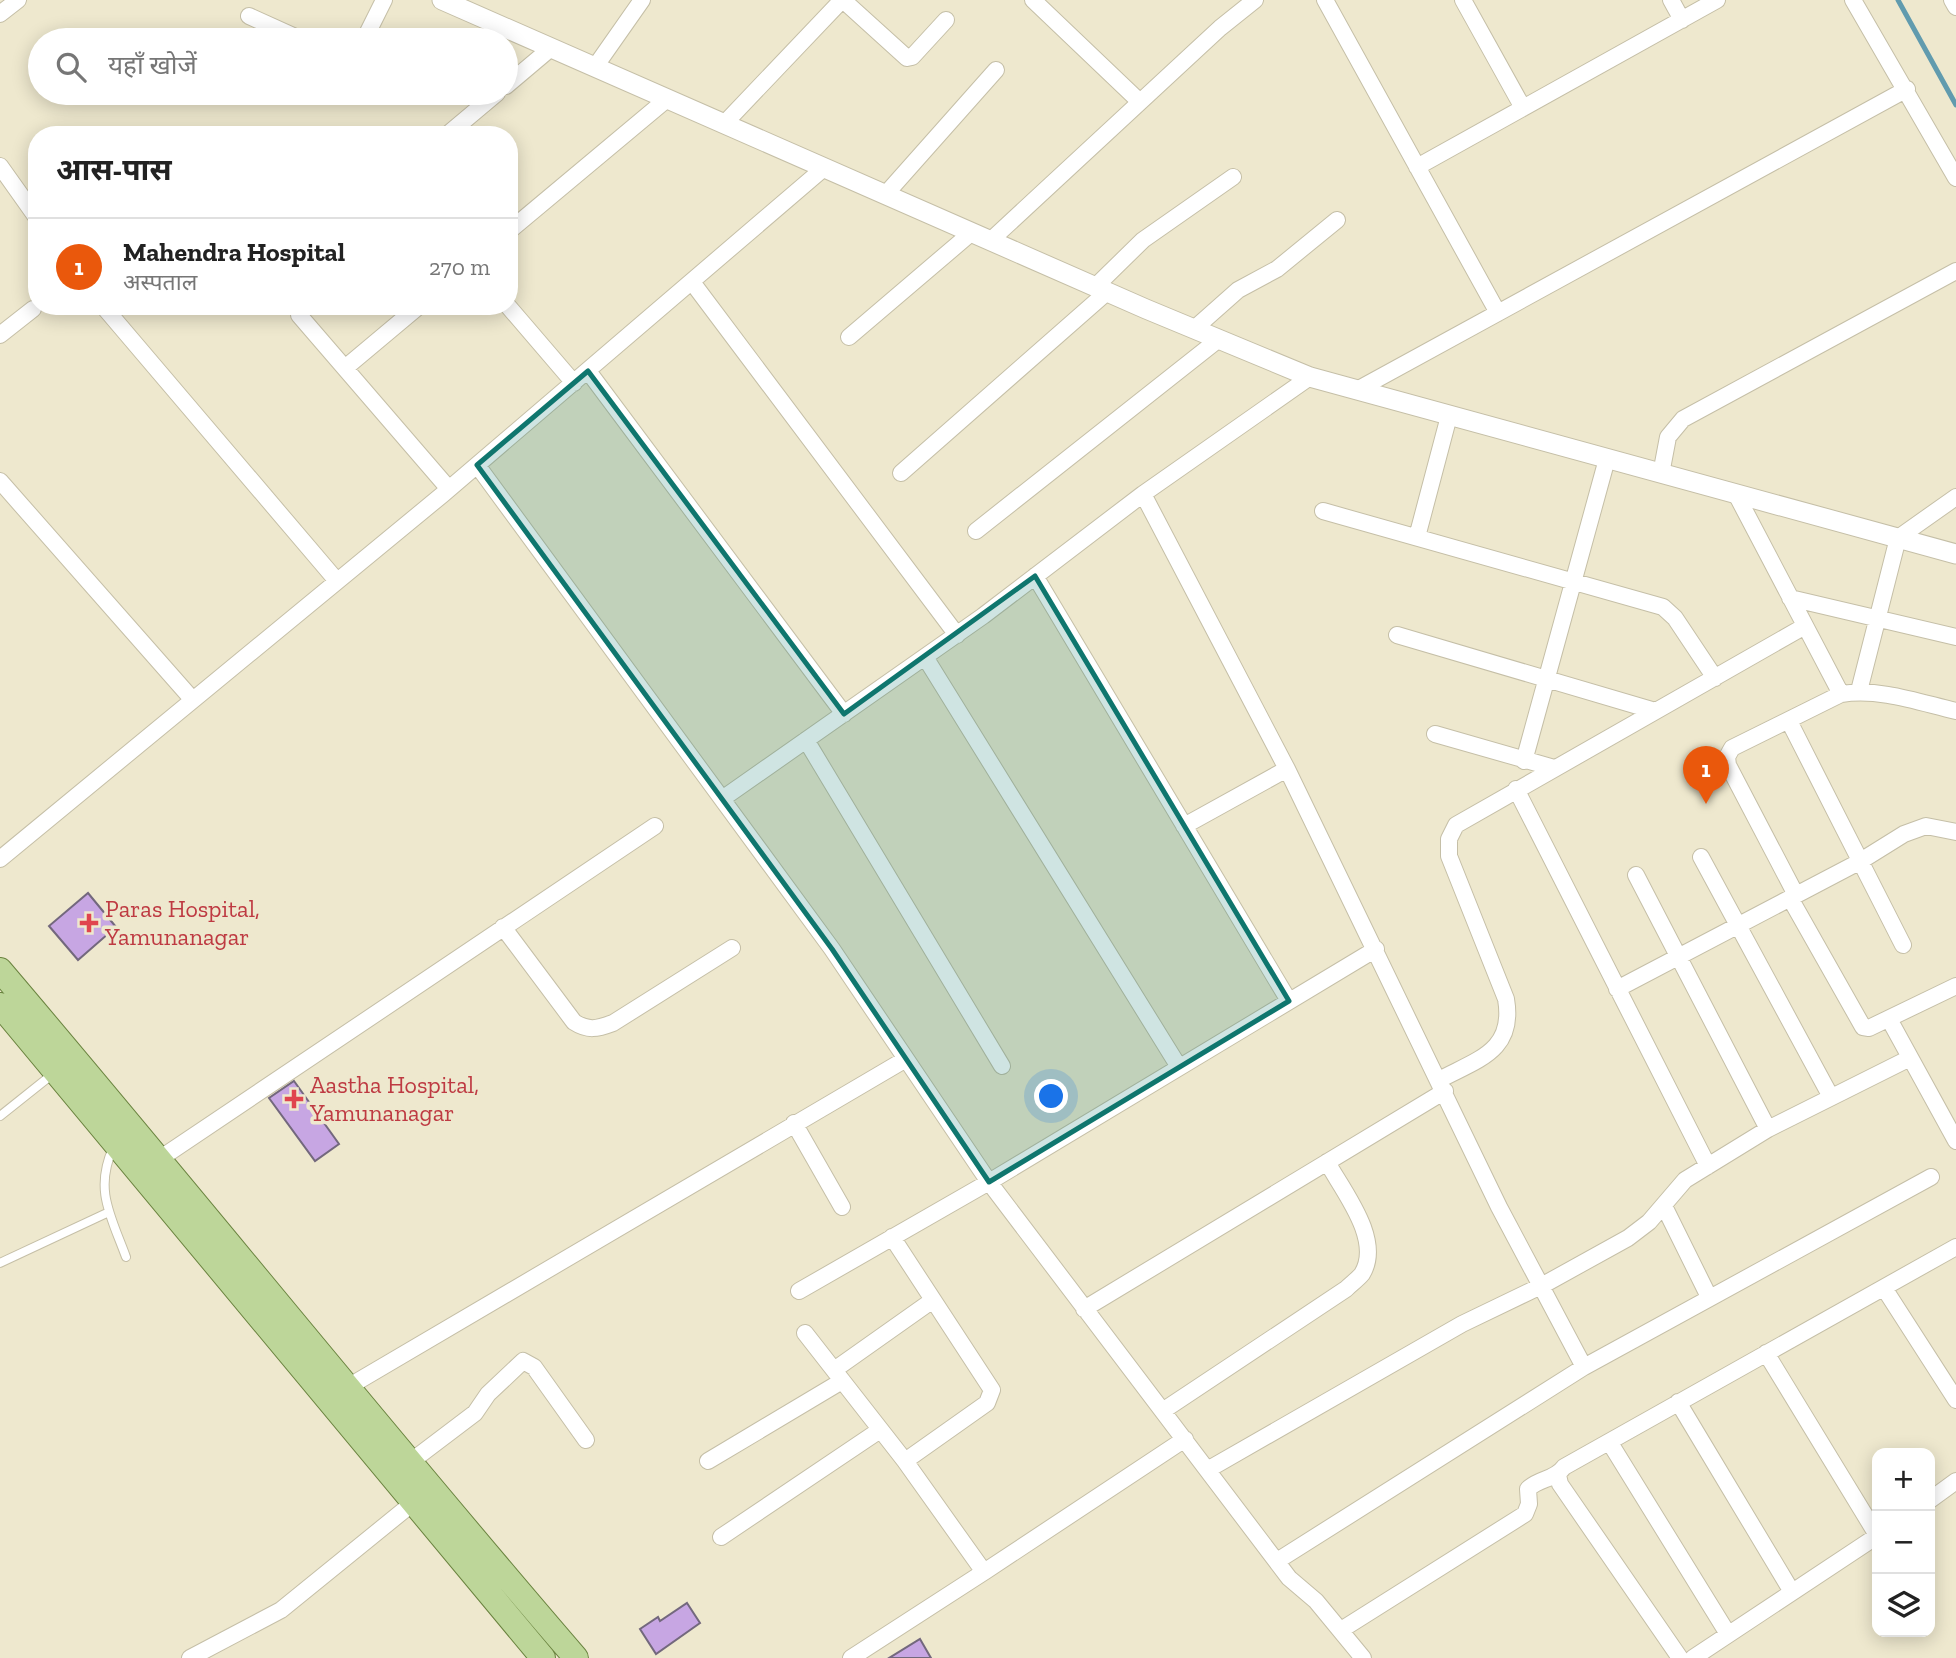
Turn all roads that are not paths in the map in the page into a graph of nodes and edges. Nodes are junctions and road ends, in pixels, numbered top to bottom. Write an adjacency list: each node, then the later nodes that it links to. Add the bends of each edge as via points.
1 (18, 0): 13 (street)
2 (384, 0): 18 (street)
3 (642, 0): 22 (street)
4 (843, 0): 15 (street, via 907,58); 30 (street)
5 (1255, 0): 27 (street)
6 (1325, 0): 33 (street)
7 (1463, 0): 29 (street)
8 (1671, 0): 16 (street)
9 (1717, 0): 16 (street)
10 (1853, 0): 25 (street)
11 (454, 2): 19 (street)
12 (1044, 4): 27 (street)
13 (0, 13)
14 (248, 16): 17 (street)
15 (946, 19)
16 (1682, 20): 29 (street)
17 (275, 28)
18 (370, 28)
19 (509, 28)
20 (518, 32): 21 (street)
21 (551, 48): 22 (street); 24 (street)
22 (596, 67): 26 (street)
23 (996, 70): 37 (street)
24 (518, 76)
25 (1907, 89): 36 (street); 47 (street)
26 (667, 99): 30 (street); 40 (street)
27 (1140, 102): 42 (street)
28 (483, 105): 31 (street)
29 (1523, 108): 33 (street)
30 (724, 124): 34 (street)
31 (458, 126)
32 (0, 166): 38 (street)
33 (1417, 167): 47 (street)
34 (824, 168): 37 (street); 44 (street)
35 (1233, 177): 45 (street, via 1143,240)
36 (1956, 178)
37 (885, 195): 41 (street)
38 (28, 205)
39 (1337, 220): 52 (street, via 1277,269 1238,290)
40 (518, 223)
41 (971, 233): 42 (street); 54 (street)
42 (990, 241): 45 (street)
43 (1956, 271): 65 (street, via 1684,419 1668,438)
44 (692, 282): 57 (street); 82 (street)
45 (1101, 290): 52 (street); 64 (street)
46 (28, 313): 53 (street)
47 (1498, 313): 60 (street)
48 (111, 315): 77 (street)
49 (299, 315): 56 (street)
50 (408, 315): 56 (street)
51 (516, 315): 59 (street)
52 (1194, 329): 55 (street)
53 (0, 335)
54 (849, 337)
55 (1220, 339): 58 (street); 72 (street)
56 (345, 368): 67 (street)
57 (588, 371): 59 (street); 93 (street)
58 (1310, 377): 60 (street); 68 (street)
59 (574, 383): 63 (street)
60 (1357, 390): 61 (street)
61 (1449, 416): 62 (street); 73 (street)
62 (1607, 459): 65 (street); 78 (street)
63 (477, 465): 67 (street); 101 (street)
64 (901, 472)
65 (1661, 474): 69 (street)
66 (0, 481): 90 (street)
67 (449, 489): 77 (street)
68 (1143, 494): 76 (street); 98 (street)
69 (1737, 494): 74 (street); 79 (street)
70 (1956, 497): 74 (street)
71 (1323, 511): 73 (street)
72 (976, 531)
73 (1417, 537): 78 (street)
74 (1898, 538): 75 (street); 80 (street)
75 (1956, 554)
76 (1035, 576): 82 (street); 103 (street)
77 (337, 581): 90 (street)
78 (1574, 581): 86 (street, via 1663,607); 87 (street)
79 (1790, 598): 80 (street); 81 (street)
80 (1877, 619): 84 (street); 88 (street)
81 (1804, 626): 86 (street); 89 (street)
82 (957, 635): 85 (street)
83 (1397, 635): 87 (street)
84 (1956, 637)
85 (925, 657): 93 (street); 125 (street)
86 (1715, 678): 92 (street)
87 (1548, 681): 92 (street); 97 (street)
88 (1859, 691): 89 (street); 91 (street)
89 (1841, 694): 94 (street)
90 (192, 699): 106 (street)
91 (1956, 711)
92 (1655, 712): 99 (street)
93 (844, 714): 96 (street)
94 (1789, 721): 107 (street); 109 (street, via 1732,748 1727,757)
95 (1435, 734): 97 (street)
96 (806, 740): 101 (street); 124 (street)
97 (1524, 761): 99 (street)
98 (1287, 768): 103 (street); 114 (street)
99 (1554, 768): 100 (street)
100 (1516, 789): 118 (street); 127 (street, via 1457,825 1449,839 1449,856 1506,999 1509,1018 1505,1035 1493,1050)
101 (722, 799): 123 (street)
102 (655, 826): 110 (street)
103 (1184, 826): 119 (street)
104 (1956, 832): 107 (street, via 1926,826)
105 (1700, 857): 111 (street)
106 (0, 859)
107 (1859, 862): 109 (street); 112 (street)
108 (1636, 875): 115 (street)
109 (1793, 897): 111 (street); 121 (street, via 1859,1024 1869,1028)
110 (503, 927): 113 (street, via 574,1022 585,1028 613,1023); 135 (street)
111 (1737, 927): 115 (street); 128 (street)
112 (1903, 945)
113 (732, 948)
114 (1376, 949): 119 (street); 127 (street)
115 (1680, 958): 118 (street); 131 (street)
116 (0, 970): 135 (main road)
117 (1956, 986): 121 (street)
118 (1617, 989): 136 (street)
119 (1289, 1001): 125 (street)
120 (0, 1005): 126 (main road)
121 (1889, 1019): 122 (street)
122 (1910, 1058): 128 (street); 132 (street)
123 (906, 1059): 130 (street); 138 (street)
124 (1002, 1066)
125 (1178, 1068): 138 (street)
126 (57, 1072): 129 (lane); 133 (main road)
127 (1442, 1085): 134 (street); 146 (street, via 1499,1206)
128 (1831, 1097): 131 (street)
129 (0, 1116)
130 (794, 1123): 140 (street); 156 (street)
131 (1768, 1129): 136 (street)
132 (1956, 1141)
133 (116, 1142): 135 (main road); 141 (lane, via 102,1181)
134 (1327, 1162): 151 (street); 159 (street, via 1366,1238 1368,1254 1362,1274)
135 (151, 1165): 156 (main road); 170 (main road)
136 (1708, 1166): 139 (street, via 1685,1180)
137 (1931, 1177): 149 (street)
138 (989, 1182): 142 (street); 151 (street)
139 (1664, 1206): 146 (street, via 1628,1238); 149 (street)
140 (842, 1207)
141 (109, 1212): 144 (lane); 145 (lane)
142 (892, 1237): 148 (street); 150 (street)
143 (1956, 1247): 147 (street)
144 (126, 1257)
145 (0, 1263)
146 (1543, 1285): 154 (street); 167 (street, via 1462,1324)
147 (1884, 1288): 153 (street); 157 (street)
148 (799, 1291)
149 (1709, 1297): 154 (street)
150 (933, 1300): 155 (street); 165 (street, via 992,1396)
151 (1084, 1309): 159 (street)
152 (805, 1333): 155 (street)
153 (1766, 1353): 158 (street); 172 (street)
154 (1584, 1367): 175 (street)
155 (838, 1375): 160 (street); 164 (street)
156 (348, 1387): 166 (main road)
157 (1956, 1400)
158 (1678, 1402): 163 (street); 177 (street)
159 (1164, 1409): 161 (street)
160 (880, 1430): 165 (street); 173 (street)
161 (1185, 1439): 167 (street); 176 (street)
162 (586, 1440): 166 (street, via 534,1367 523,1361 475,1413)
163 (1610, 1443): 168 (street, via 1564,1467); 179 (street)
164 (708, 1461)
165 (905, 1461): 176 (street)
166 (409, 1463): 170 (main road)
167 (1209, 1469): 175 (street)
168 (1558, 1475): 178 (street, via 1528,1489 1525,1514); 185 (street)
169 (1956, 1482): 171 (street)
170 (421, 1496): 180 (street, via 281,1609); 181 (main road); 182 (main road)
171 (1935, 1497)
172 (1872, 1528)
173 (721, 1537)
174 (1872, 1539): 177 (street)
175 (1277, 1561): 178 (street)
176 (984, 1572): 183 (street)
177 (1792, 1592): 179 (street)
178 (1341, 1629): 184 (street)
179 (1728, 1634): 186 (street)
180 (190, 1658)
181 (543, 1658)
182 (576, 1658)
183 (851, 1658)
184 (1363, 1658)
185 (1680, 1658)
186 (1693, 1658)

